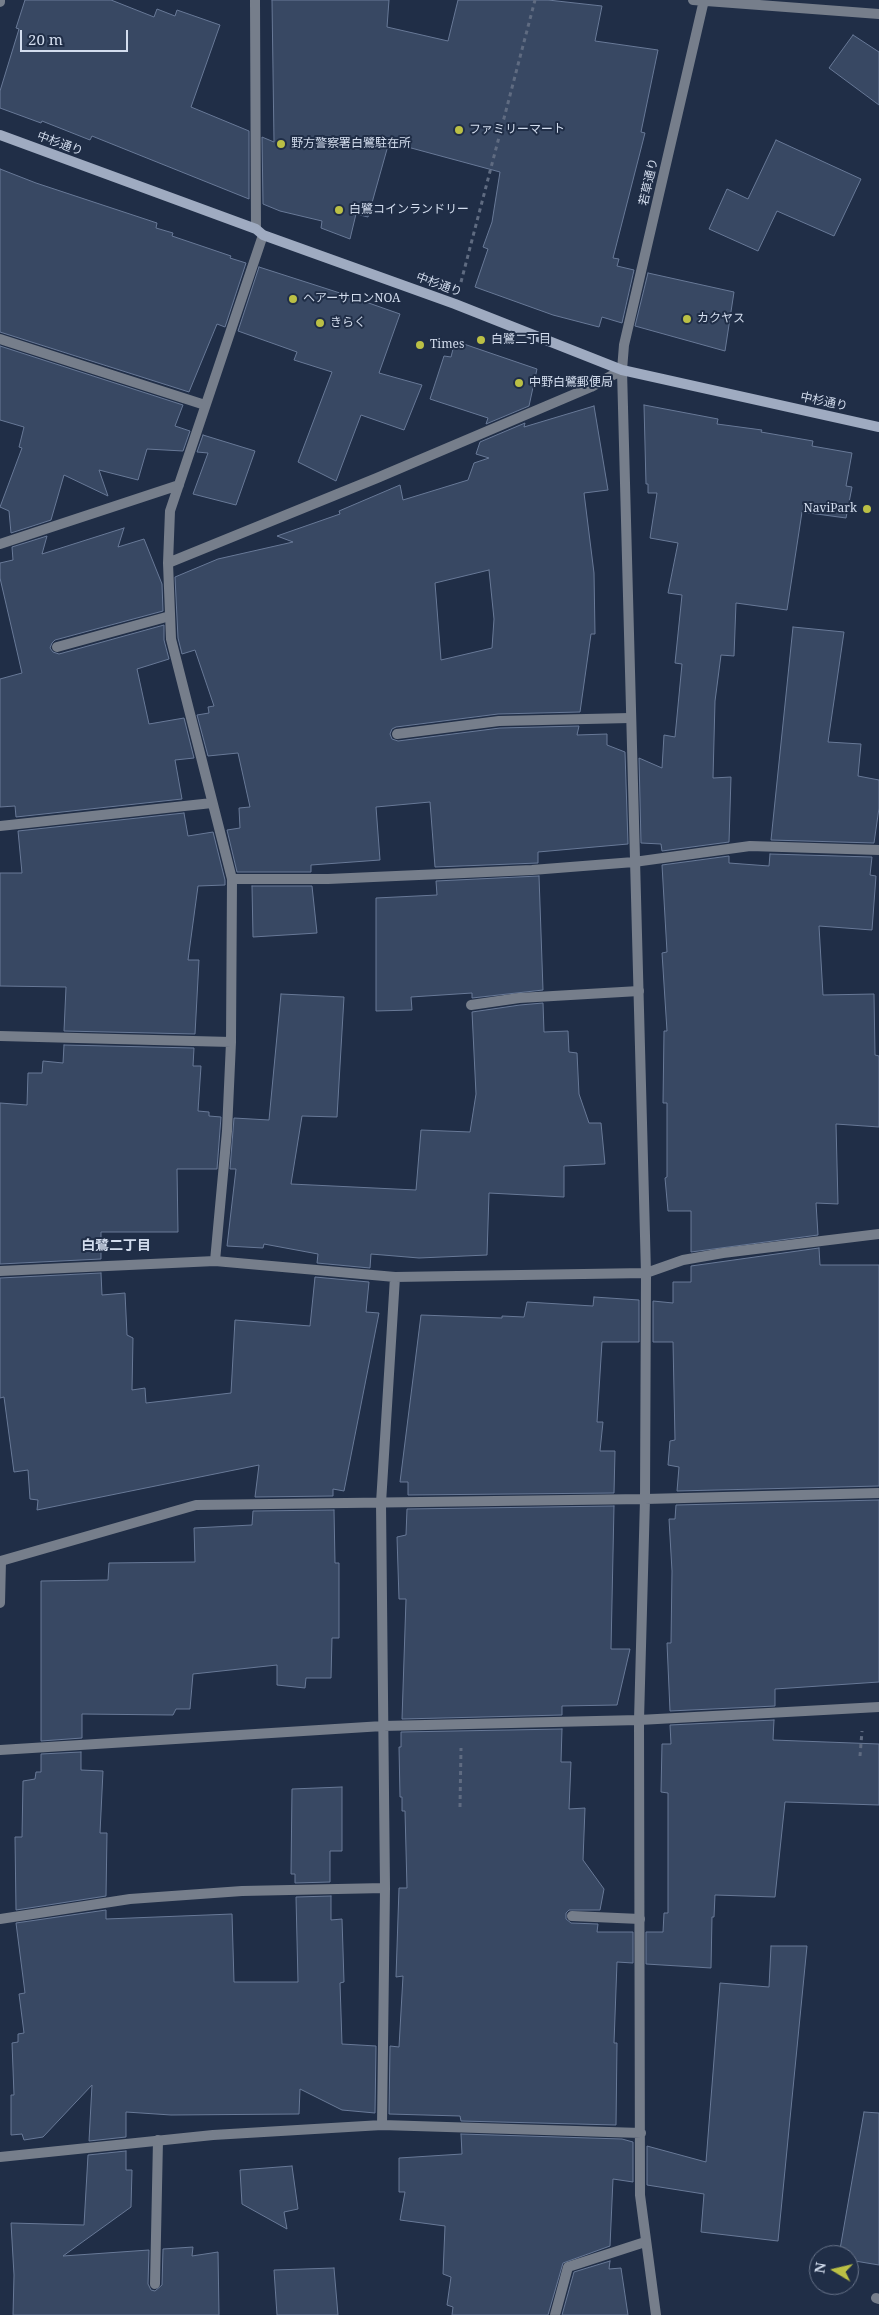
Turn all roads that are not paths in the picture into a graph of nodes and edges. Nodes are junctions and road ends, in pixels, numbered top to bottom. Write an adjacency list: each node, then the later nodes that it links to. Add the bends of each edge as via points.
1 (255, 0): 6 (street)
2 (693, 0): 3 (street)
3 (704, 1): 4 (street); 8 (street, 若草通り, via 624,344)
4 (879, 14)
5 (0, 135): 6 (main road, 中杉通り)
6 (260, 232): 8 (main road, 中杉通り); 9 (street)
7 (0, 339): 9 (street)
8 (622, 370): 10 (main road, 中杉通り); 13 (street, via 386,474); 16 (street, 若草通り)
9 (205, 405): 11 (street)
10 (879, 427)
11 (179, 485): 12 (street); 13 (street, via 170,511)
12 (0, 544)
13 (168, 563): 14 (street)
14 (170, 616): 15 (street); 18 (street, via 171,638)
15 (57, 647)
16 (630, 718): 17 (street, via 499,720); 21 (street, 若草通り)
17 (397, 734)
18 (212, 803): 19 (street); 22 (street)
19 (0, 826)
20 (879, 850): 21 (street, via 750,846)
21 (634, 862): 22 (street, via 338,879); 23 (street, 若草通り)
22 (232, 879): 26 (street)
23 (639, 991): 24 (street, via 519,998); 30 (street, 若草通り)
24 (472, 1005)
25 (0, 1036): 26 (street)
26 (231, 1042): 28 (street)
27 (879, 1234): 30 (street, via 723,1253 684,1260)
28 (215, 1261): 29 (street); 31 (street)
29 (0, 1272)
30 (646, 1273): 31 (street); 33 (street, 若草通り)
31 (395, 1277): 34 (street)
32 (879, 1494): 33 (street)
33 (645, 1500): 34 (street); 38 (street, 若草通り)
34 (381, 1503): 35 (street, via 196,1505); 39 (street)
35 (0, 1561): 36 (street)
36 (0, 1603)
37 (879, 1707): 38 (street)
38 (639, 1720): 39 (street); 44 (street, 若草通り)
39 (383, 1726): 40 (street); 41 (street)
40 (0, 1750)
41 (385, 1888): 43 (street, via 242,1891 130,1899); 45 (street)
42 (572, 1916): 44 (street)
43 (0, 1918)
44 (640, 1919): 46 (street, 若草通り)
45 (382, 2125): 46 (street); 47 (street)
46 (641, 2133): 49 (street, 若草通り, via 640,2195)
47 (158, 2140): 48 (street); 50 (street)
48 (0, 2157)
49 (645, 2242): 51 (street, via 568,2267); 52 (street, 若草通り)
50 (155, 2284)
51 (555, 2315)
52 (656, 2315)

